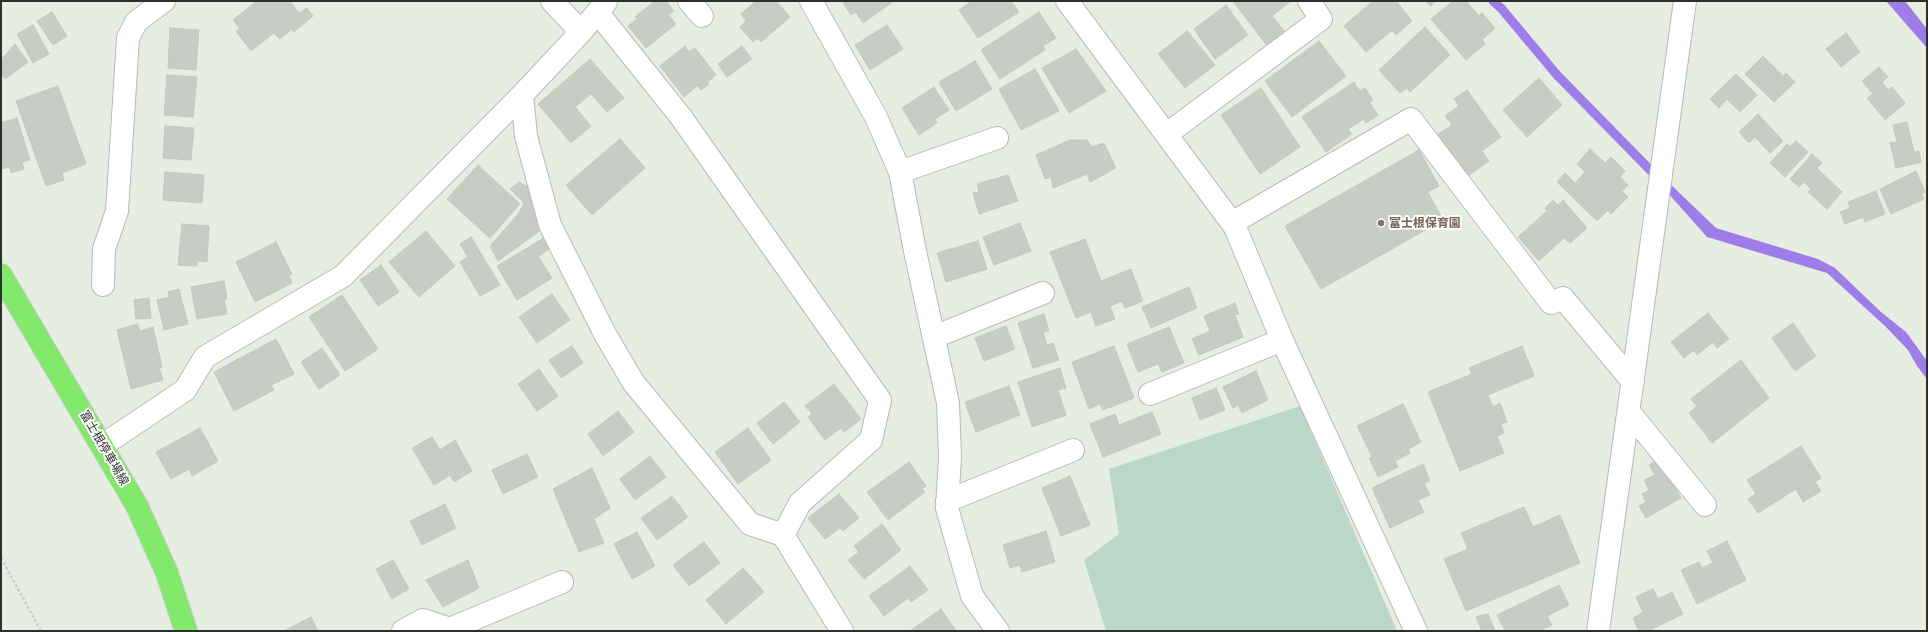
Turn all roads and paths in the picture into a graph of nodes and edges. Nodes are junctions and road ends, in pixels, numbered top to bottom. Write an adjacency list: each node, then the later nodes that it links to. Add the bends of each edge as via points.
1 (164, 1): 15 (street, via 136,22 128,38 117,211 104,249)
2 (552, 1): 8 (street)
3 (811, 1): 12 (street, via 876,117)
4 (1068, 1): 10 (street)
5 (1309, 1): 10 (street, via 1321,19)
6 (1685, 1): 19 (street)
7 (602, 7): 8 (street); 26 (street, via 880,400 871,440 800,503)
8 (582, 32): 9 (street)
9 (522, 95): 22 (street, via 343,276 205,357 185,390); 26 (street, via 526,136 550,225 621,362 633,382 750,524)
10 (1167, 134): 13 (street)
11 (997, 138): 12 (street)
12 (900, 172): 17 (street)
13 (1232, 223): 18 (street); 19 (street, via 1411,119 1551,303 1564,298)
14 (1, 275): 22 (main road, 富士根停車場線)
15 (103, 285)
16 (1043, 293): 17 (street)
17 (934, 338): 24 (street, via 948,403 950,457)
18 (1282, 340): 20 (street); 34 (street)
19 (1633, 382): 21 (street)
20 (1150, 394)
21 (1629, 412): 25 (street); 35 (street)
22 (103, 445): 30 (main road, 富士根停車場線, via 138,506 167,573)
23 (1073, 450): 24 (street)
24 (947, 501): 33 (street, via 972,596)
25 (1705, 505)
26 (783, 535): 32 (street)
27 (1, 558): 29 (path)
28 (562, 582): 31 (street, via 450,629 423,620)
29 (40, 631)
30 (186, 631)
31 (403, 631)
32 (842, 631)
33 (998, 631)
34 (1416, 631)
35 (1598, 631)

